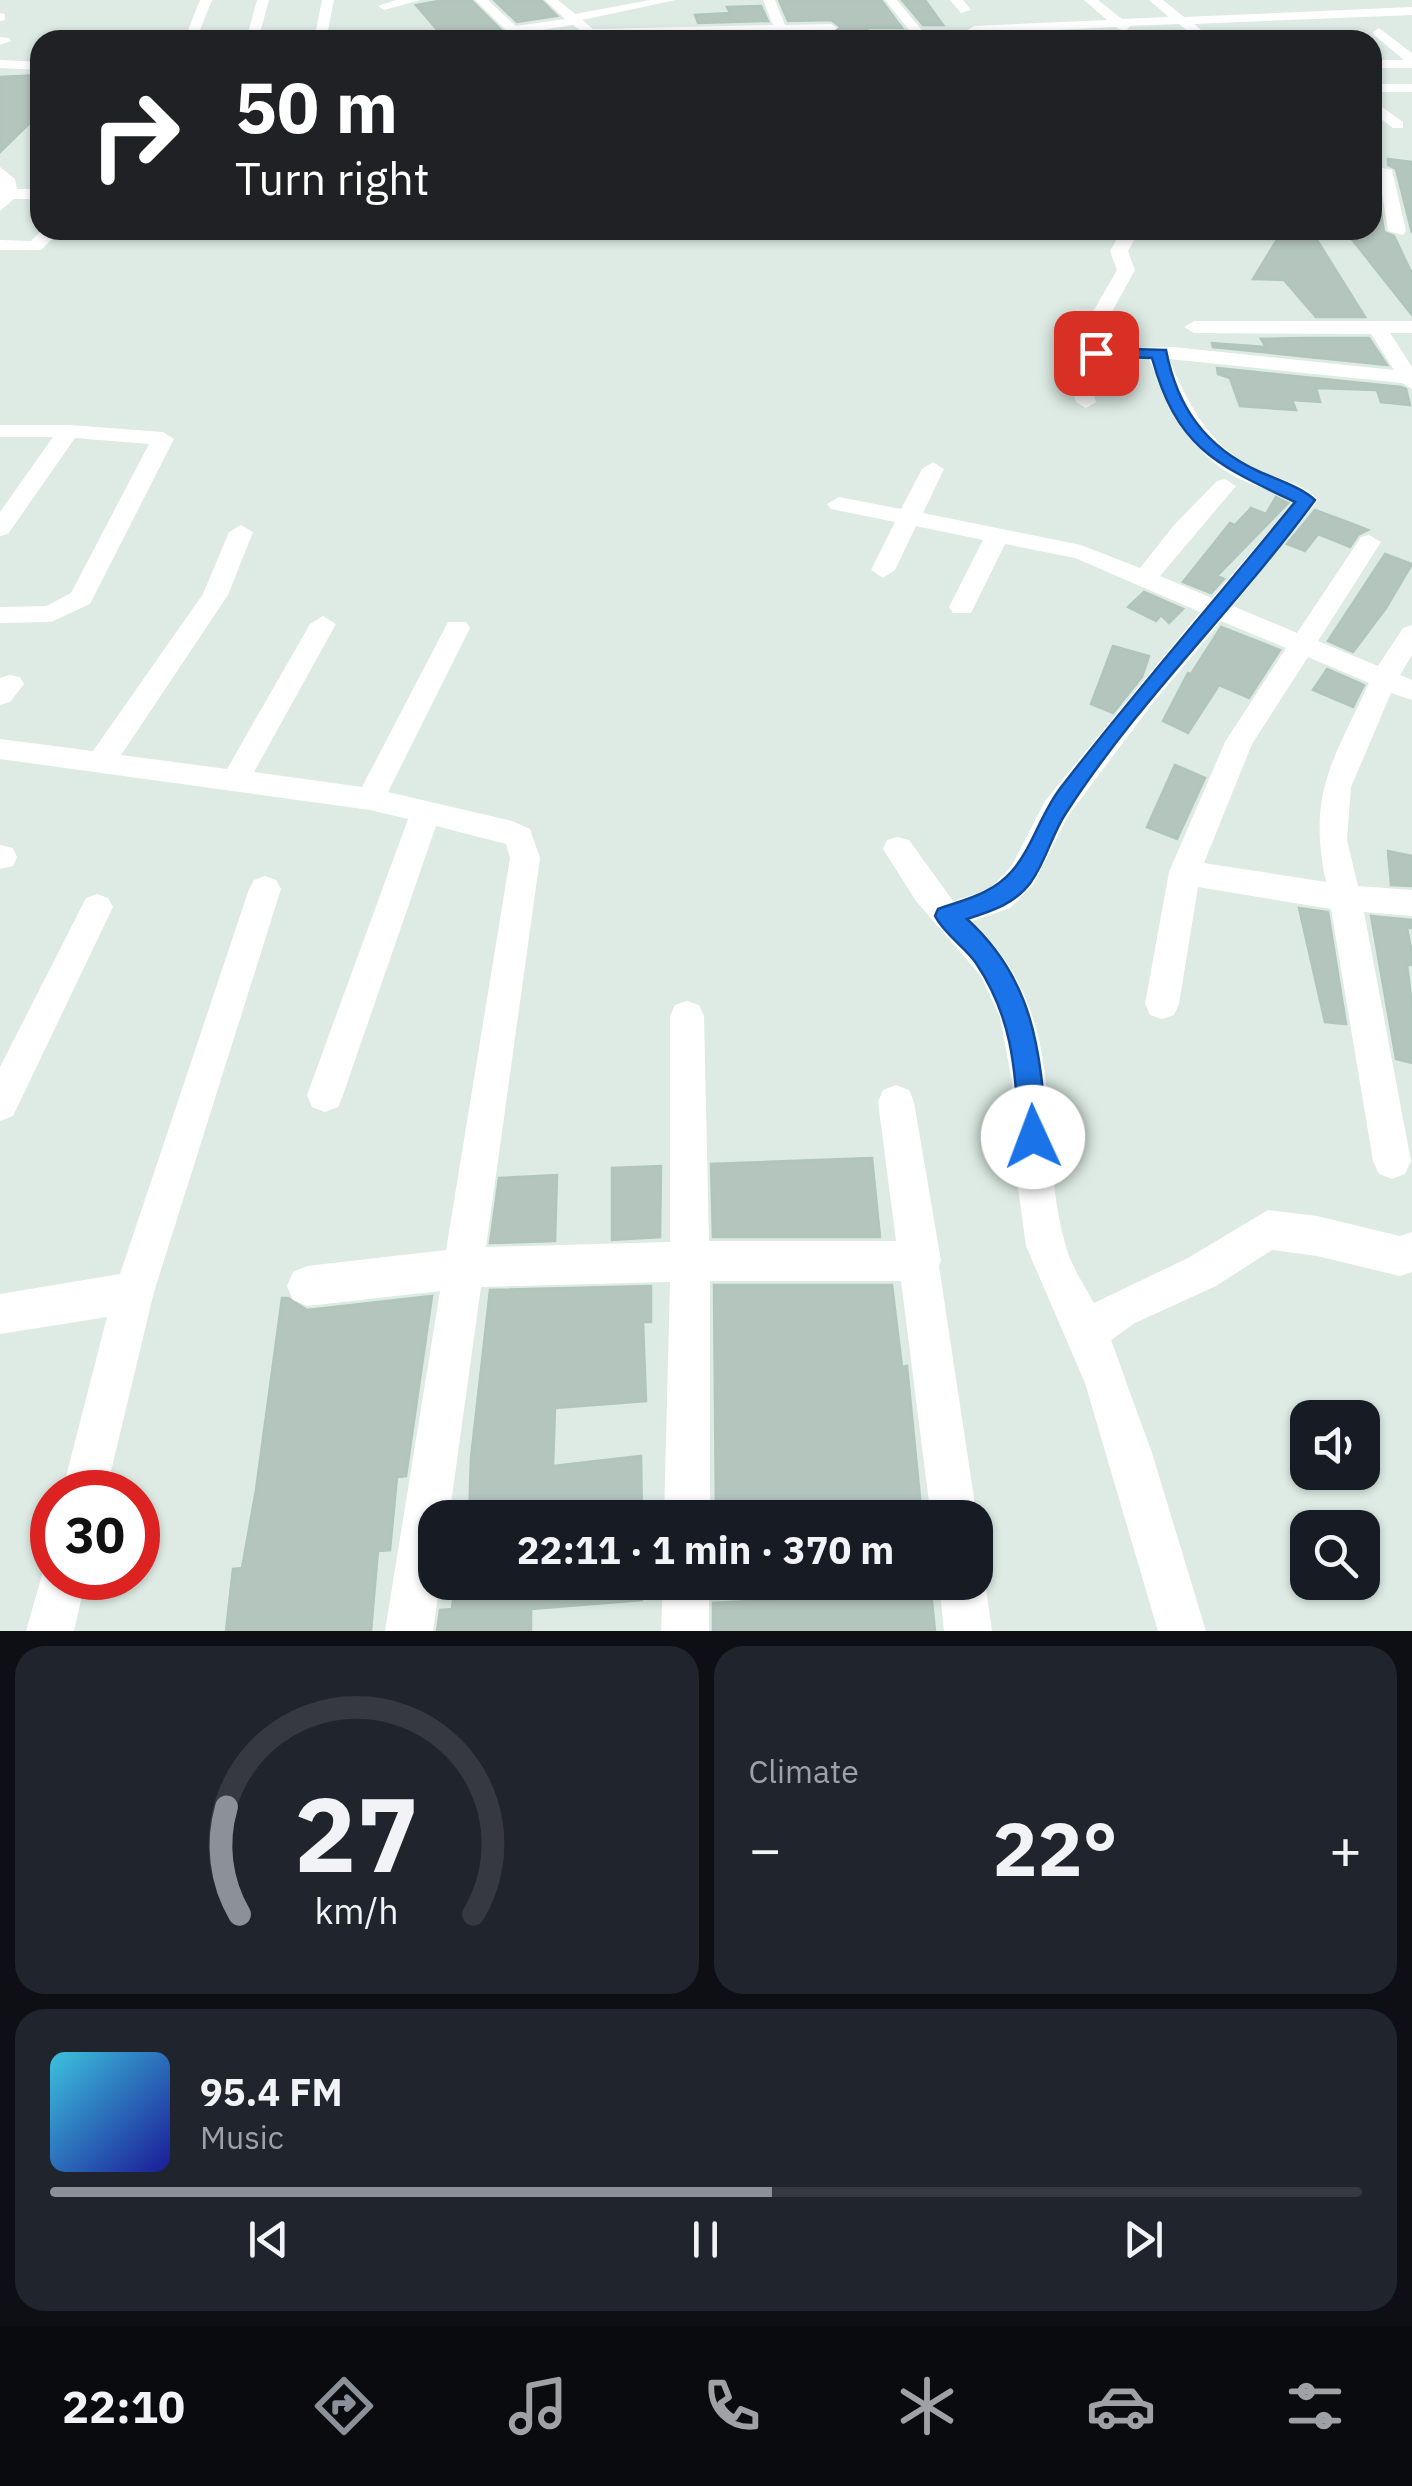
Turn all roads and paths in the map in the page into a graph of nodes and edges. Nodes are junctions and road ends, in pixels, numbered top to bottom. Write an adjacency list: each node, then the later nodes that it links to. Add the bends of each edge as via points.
1 (206, 0): 27 (street)
2 (263, 0): 28 (street)
3 (328, 0): 29 (street)
4 (480, 0): 30 (street)
5 (551, 0): 23 (street)
6 (670, 0): 14 (street)
7 (769, 0): 34 (street)
8 (891, 0): 35 (street)
9 (1090, 0): 25 (street)
10 (1155, 0): 24 (street)
11 (1220, 0): 22 (street)
12 (1286, 0): 21 (street)
13 (1351, 0): 19 (street)
14 (649, 2): 23 (street)
15 (416, 4): 17 (street)
16 (1410, 5): 19 (street)
17 (384, 6)
18 (717, 10): 33 (street)
19 (1370, 12): 21 (street); 42 (street)
20 (1040, 13): 26 (street)
21 (1308, 14): 22 (street); 41 (street)
22 (1244, 17): 24 (street); 40 (street)
23 (573, 19): 31 (street); 32 (street)
24 (1182, 20): 25 (street); 39 (street)
25 (1119, 24): 26 (street); 38 (street)
26 (1054, 26): 36 (street); 37 (street)
27 (194, 30)
28 (255, 30)
29 (322, 30)
30 (513, 30)
31 (536, 30)
32 (588, 30)
33 (724, 30)
34 (780, 30)
35 (916, 30)
36 (1016, 30)
37 (1058, 30)
38 (1126, 30)
39 (1194, 30)
40 (1262, 30)
41 (1330, 30)
42 (1380, 30)
43 (1382, 33): 44 (street)
44 (1412, 62): 46 (street)
45 (0, 64): 47 (street)
46 (1382, 64)
47 (30, 66)
48 (1382, 88): 49 (street)
49 (1412, 88)
50 (1382, 112): 51 (street)
51 (1398, 125)
52 (1385, 170): 56 (street)
53 (0, 172): 55 (street, via 9,182)
54 (30, 196): 55 (street)
55 (4, 200)
56 (1401, 223)
57 (42, 240): 59 (street, via 36,246)
58 (1125, 240): 64 (street, via 1119,251 1126,270 1102,312 1069,338)
59 (0, 245)
60 (1194, 327): 62 (street)
61 (1412, 327): 62 (street)
62 (1377, 328): 65 (street)
63 (1160, 353): 64 (street); 65 (street); 80 (street, via 1197,439 1236,467 1306,500)
64 (1077, 358): 66 (street)
65 (1410, 381)
66 (1086, 402)
67 (0, 431): 68 (street)
68 (69, 432): 73 (street); 81 (street, via 164,440 81,598 51,614)
69 (933, 469): 72 (street)
70 (1225, 486): 78 (street)
71 (839, 504): 72 (street)
72 (909, 515): 75 (street); 77 (street)
73 (0, 529)
74 (241, 532): 88 (street, via 216,595)
75 (998, 534): 78 (street, via 1081,552); 79 (street)
76 (1369, 542): 85 (street)
77 (883, 570)
78 (1144, 578): 80 (street)
79 (962, 607)
80 (1218, 612): 85 (street); 98 (street, via 1056,809 1022,876 999,898)
81 (0, 615)
82 (322, 624): 89 (street)
83 (457, 628): 90 (street)
84 (1412, 634): 86 (street)
85 (1302, 648): 86 (street); 93 (street, via 1238,742)
86 (1398, 685): 95 (street, via 1336,787 1332,840)
87 (0, 748): 88 (street)
88 (99, 764): 89 (street)
89 (235, 780): 90 (street)
90 (370, 799): 91 (street)
91 (426, 812): 101 (street); 108 (street, via 520,837 525,858)
92 (898, 850): 98 (street)
93 (1185, 872): 95 (street); 99 (street)
94 (264, 889): 110 (street)
95 (1344, 898): 96 (street); 104 (street)
96 (1412, 902)
97 (97, 907): 103 (street)
98 (947, 916): 112 (street, via 1005,985 1026,1048 1033,1167 1046,1245)
99 (1162, 1004)
100 (687, 1016): 106 (street)
101 (325, 1095)
102 (896, 1102): 107 (street)
103 (0, 1104)
104 (1392, 1161)
105 (1412, 1252): 112 (street, via 1400,1256 1268,1230)
106 (690, 1261): 107 (street); 108 (street); 114 (street)
107 (921, 1262): 115 (street)
108 (462, 1268): 109 (street); 120 (street)
109 (307, 1286)
110 (134, 1292): 111 (street); 113 (street)
111 (0, 1314)
112 (1086, 1332): 123 (street)
113 (90, 1470)
114 (687, 1500)
115 (952, 1500)
116 (58, 1600): 119 (street)
117 (686, 1600): 121 (street)
118 (964, 1600): 122 (street)
119 (50, 1631)
120 (409, 1631)
121 (685, 1631)
122 (968, 1631)
123 (1182, 1631)

